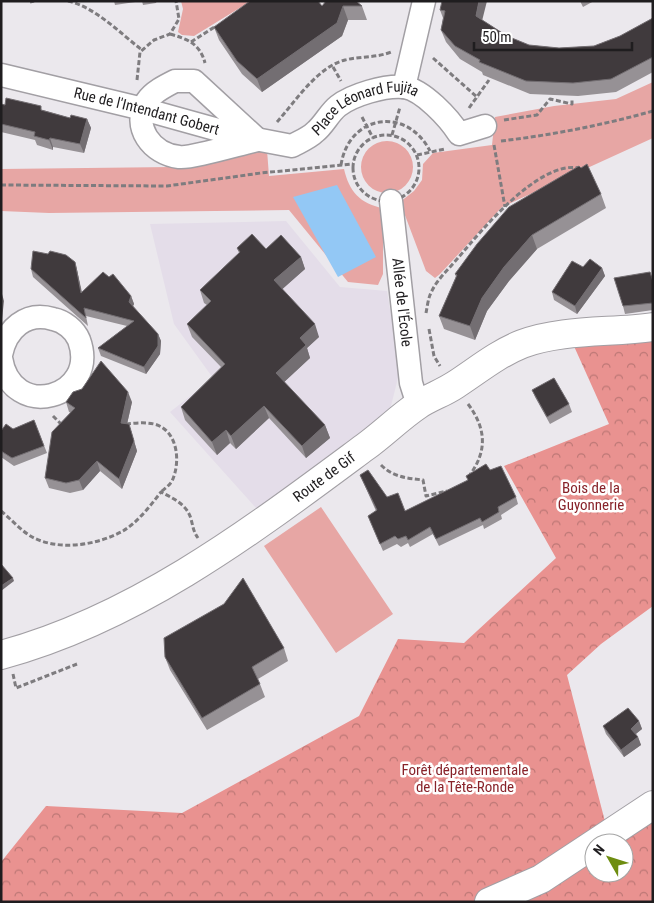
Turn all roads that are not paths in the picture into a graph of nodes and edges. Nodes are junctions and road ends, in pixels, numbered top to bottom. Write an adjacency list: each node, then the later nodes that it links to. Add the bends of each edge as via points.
1 (424, 1): 3 (street)
2 (1, 75): 4 (street, Rue de l'Intendant Gobert)
3 (404, 87): 5 (street, Place Léonard Fujita, via 428,100 459,134); 7 (street, Place Léonard Fujita, via 350,97 335,108 315,132)
4 (140, 109): 6 (street, Rue de l'Intendant Gobert); 6 (street, via 159,90 175,81 194,82); 6 (street, via 144,137 166,155 181,158)
5 (490, 134)
6 (258, 140): 7 (street, Rue de l'Intendant Gobert)
7 (292, 146)
8 (391, 200): 11 (street, Allée de l'École, via 411,383)
9 (653, 327): 11 (street, Route de Gif, via 554,337 525,344 448,377)
10 (2, 349): 10 (street, via 10,331 20,323 32,317 45,316 69,327 82,349 82,362 71,386 47,397 33,397 20,392 10,382 3,370)
11 (418, 405): 12 (street, Route de Gif, via 298,497 213,556 120,610 52,640)
12 (4, 654)
13 (653, 805): 14 (street, via 541,879)
14 (489, 902)

